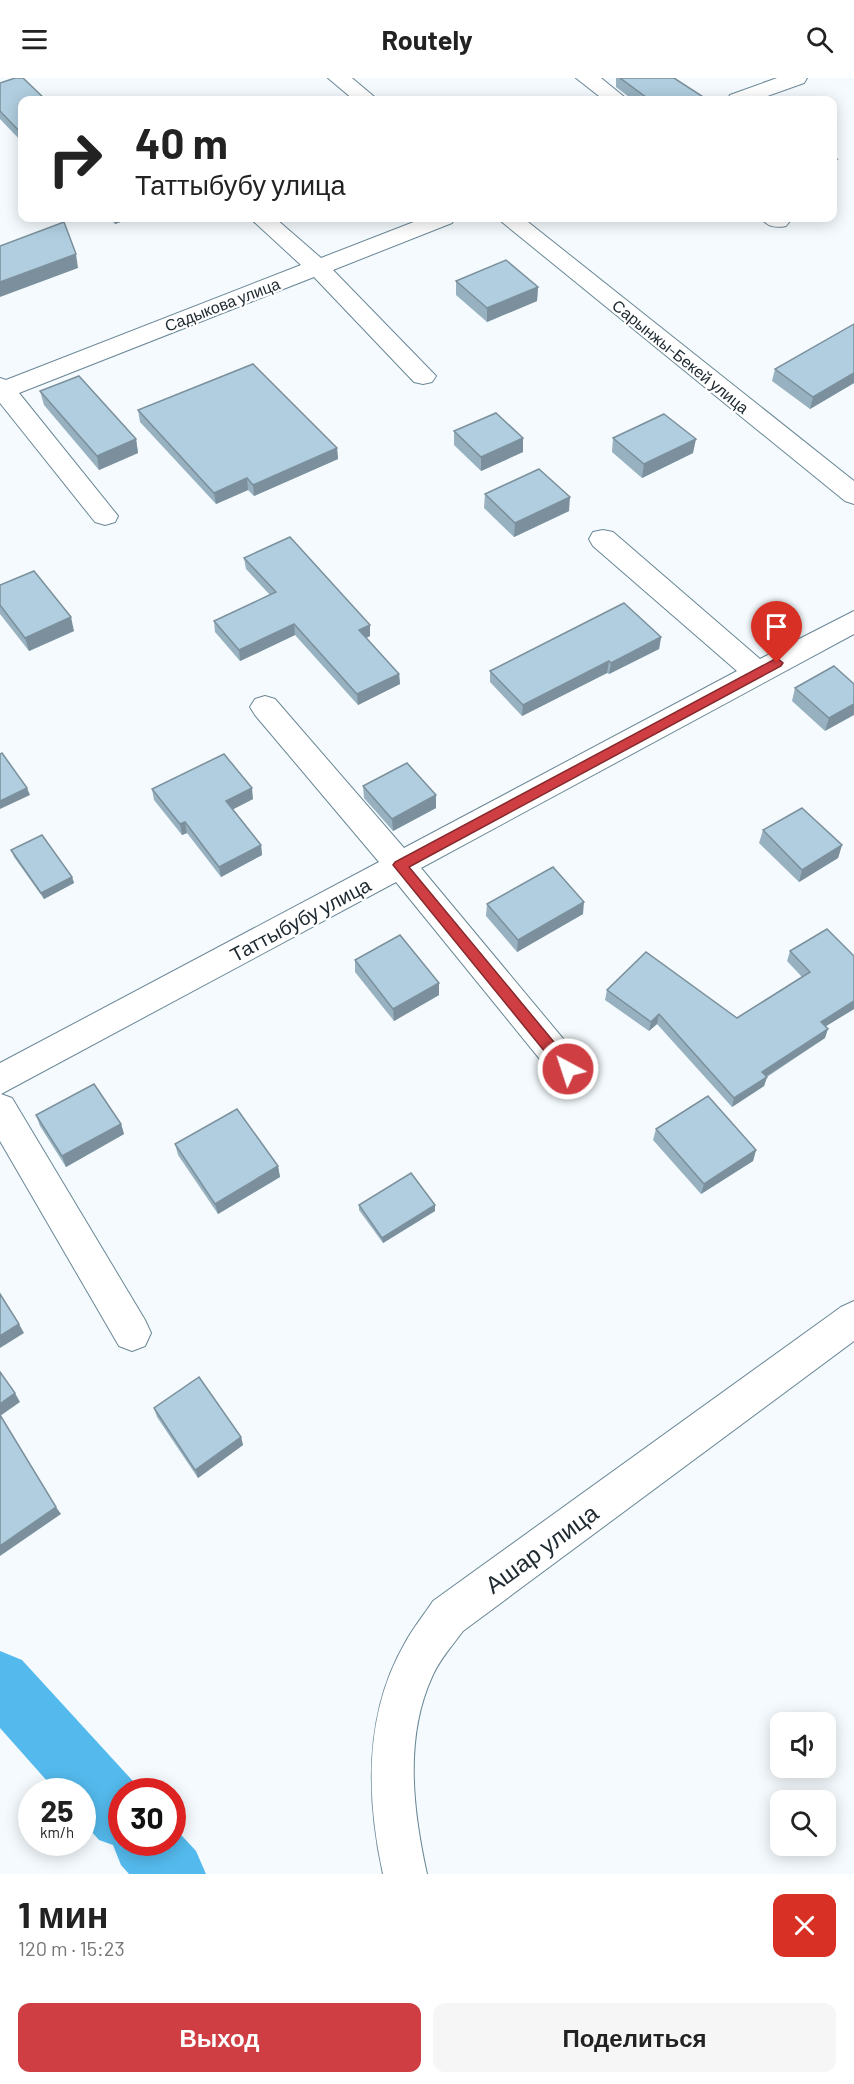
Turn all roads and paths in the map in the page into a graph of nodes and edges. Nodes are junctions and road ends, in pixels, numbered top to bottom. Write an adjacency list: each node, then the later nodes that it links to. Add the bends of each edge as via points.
1 (339, 78): 4 (street)
2 (587, 78): 5 (street)
3 (796, 78): 6 (street)
4 (362, 96)
5 (612, 96)
6 (749, 96)
7 (266, 222): 10 (street)
8 (434, 222): 10 (street, Садыкова улица)
9 (514, 222): 13 (street, Сарынжы-Бекей улица)
10 (317, 267): 11 (street); 12 (street, Садыкова улица)
11 (423, 376)
12 (1, 389): 14 (street)
13 (854, 495)
14 (105, 516)
15 (603, 539): 17 (street)
16 (854, 621): 17 (street, Таттыбубу улица)
17 (758, 673): 19 (street, Таттыбубу улица)
18 (265, 707): 19 (street)
19 (400, 865): 20 (street); 21 (street, Таттыбубу улица)
20 (568, 1069)
21 (0, 1080)
22 (0, 1109): 24 (street)
23 (854, 1319): 25 (street, Ашар улица, via 448,1616 415,1664 396,1718 396,1840)
24 (132, 1333)
25 (405, 1874)

